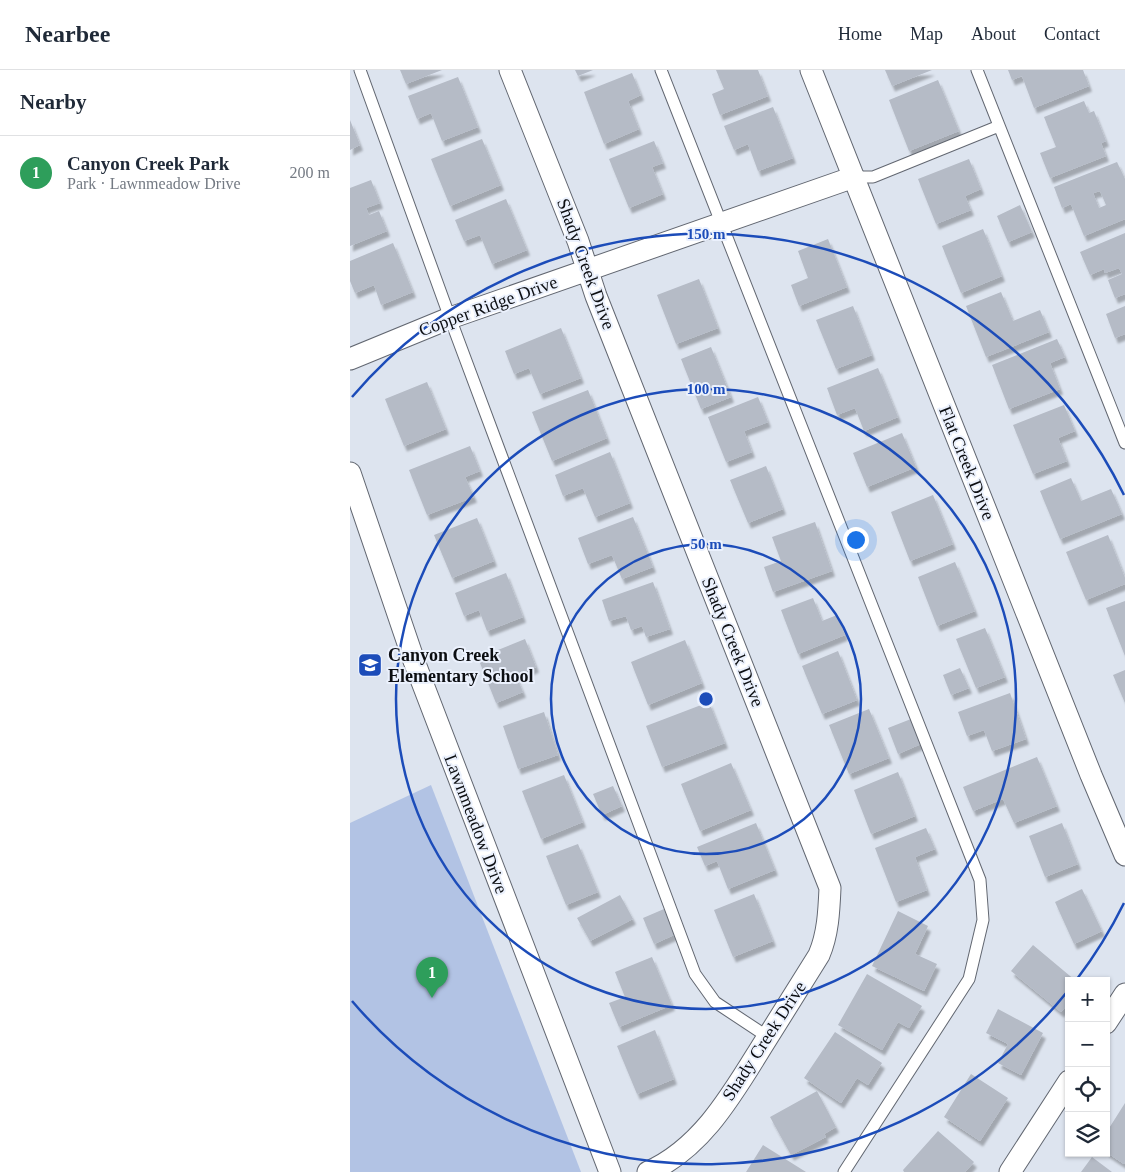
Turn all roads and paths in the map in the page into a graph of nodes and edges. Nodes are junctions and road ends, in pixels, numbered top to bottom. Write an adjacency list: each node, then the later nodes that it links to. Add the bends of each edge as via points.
1 (360, 70): 10 (lane)
2 (510, 70): 9 (street, Shady Creek Drive)
3 (661, 70): 8 (lane)
4 (811, 70): 7 (street, Flat Creek Drive)
5 (977, 70): 6 (lane)
6 (999, 126): 7 (lane, via 873,176); 12 (lane)
7 (854, 178): 8 (street, Copper Ridge Drive); 14 (street, Flat Creek Drive)
8 (721, 224): 9 (street, Copper Ridge Drive); 21 (lane, via 980,880 983,920 969,979)
9 (588, 271): 10 (street, Copper Ridge Drive); 17 (street, Shady Creek Drive, via 830,888 829,916 822,949)
10 (450, 318): 11 (street, Copper Ridge Drive); 17 (lane, via 695,974 715,1002)
11 (350, 359)
12 (1125, 443)
13 (350, 473): 19 (street, Lawnmeadow Drive, via 414,661)
14 (1125, 855)
15 (1125, 994): 16 (street)
16 (1107, 1022)
17 (768, 1037): 20 (street, Shady Creek Drive, via 705,1130 687,1147)
18 (1065, 1087): 22 (street)
19 (610, 1172)
20 (648, 1172)
21 (844, 1172)
22 (1010, 1172)

